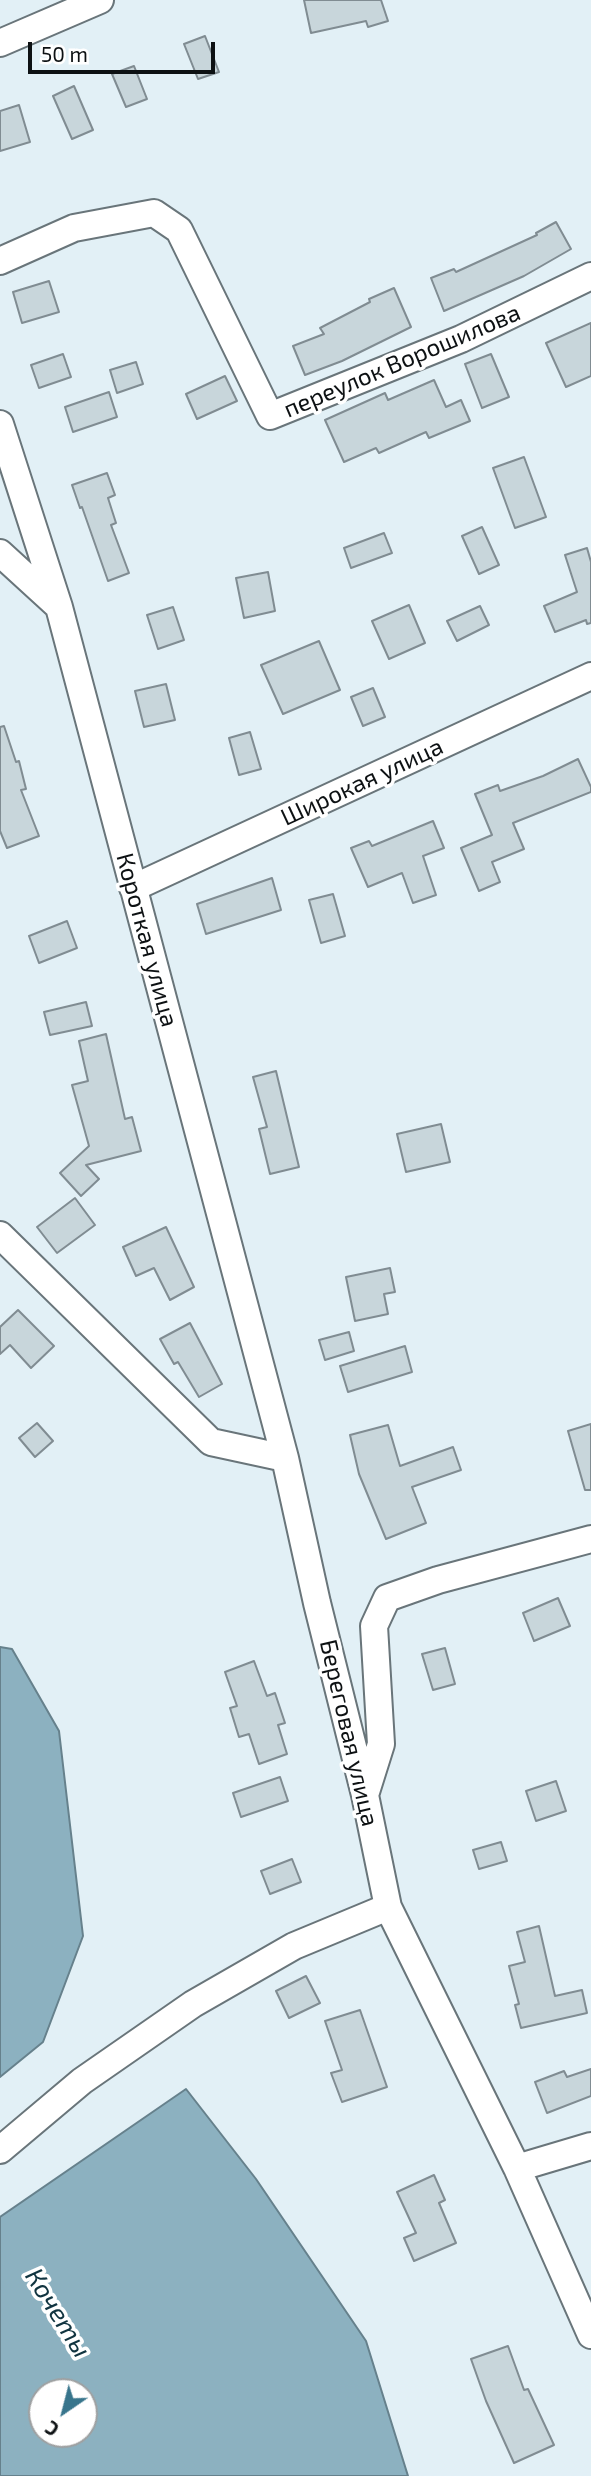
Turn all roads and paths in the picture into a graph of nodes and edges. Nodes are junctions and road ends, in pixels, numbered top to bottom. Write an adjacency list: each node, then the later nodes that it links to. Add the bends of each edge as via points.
1 (100, 0): 2 (street)
2 (0, 43)
3 (0, 261): 4 (street, переулок Ворошилова, via 74,228 154,213 179,230 270,416 461,339)
4 (591, 276)
5 (0, 424): 7 (street, Короткая улица)
6 (0, 553): 7 (street)
7 (59, 607): 9 (street, Короткая улица)
8 (591, 676): 9 (street, Широкая улица)
9 (133, 888): 11 (street, Короткая улица)
10 (0, 1235): 11 (street, via 211,1442)
11 (285, 1458): 13 (street, Береговая улица)
12 (591, 1539): 13 (street, via 387,1598 374,1626 381,1744)
13 (365, 1795): 14 (street, Береговая улица)
14 (388, 1907): 16 (street, via 294,1947 193,2004 82,2081); 17 (street, Береговая улица)
15 (591, 2146): 17 (street)
16 (0, 2150)
17 (517, 2168): 18 (street, Береговая улица)
18 (591, 2335)

